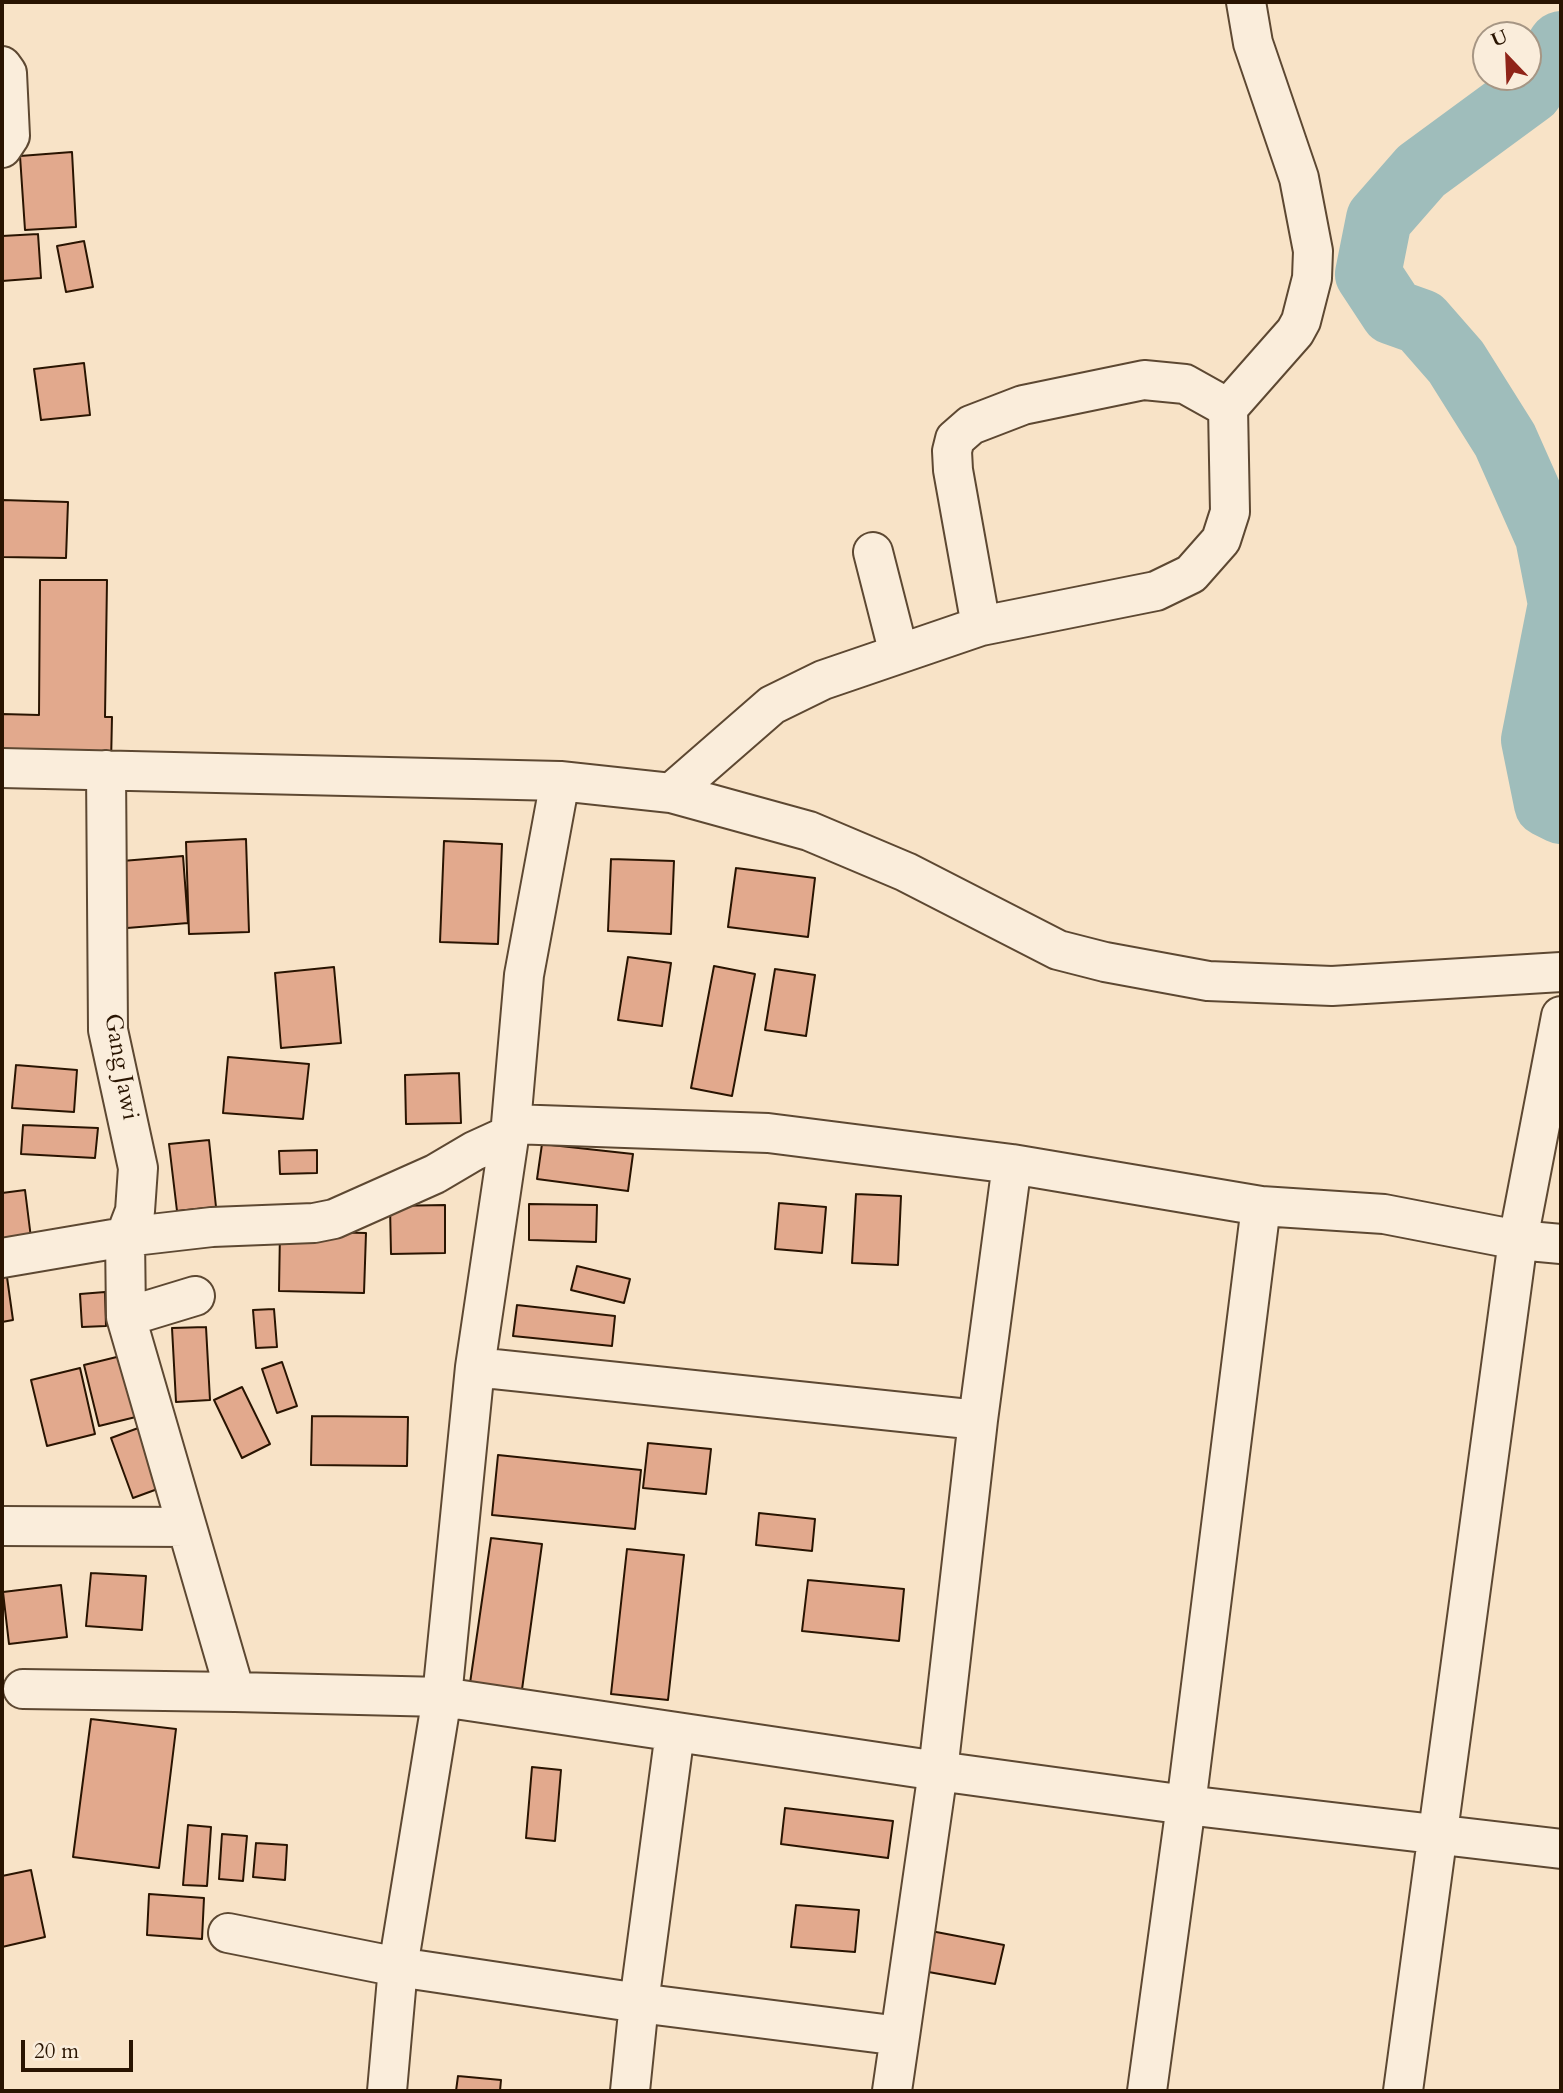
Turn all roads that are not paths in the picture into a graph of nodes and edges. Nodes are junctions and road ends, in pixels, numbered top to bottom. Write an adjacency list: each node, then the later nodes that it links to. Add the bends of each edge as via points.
1 (1246, 2): 4 (street, via 1253,43 1299,178 1313,251 1312,278 1295,332)
2 (2, 66): 3 (street, via 7,73 10,136)
3 (2, 148)
4 (1228, 408): 6 (street, via 1230,512 1221,540 1191,574 1156,591); 6 (street, via 1185,384 1144,380 1023,405 971,425 955,439 953,470)
5 (873, 552): 7 (street)
6 (981, 626): 7 (street)
7 (899, 654): 11 (street, via 823,680 772,705)
8 (2, 768): 9 (street)
9 (106, 770): 10 (street); 17 (street, Gang Jawi, via 108,1030 138,1168 135,1211)
10 (560, 781): 11 (street); 14 (street, via 524,975)
11 (671, 793): 12 (street, via 809,831 895,866 1058,950 1118,964 1208,981 1332,986)
12 (1561, 972)
13 (1561, 1016): 18 (street)
14 (510, 1129): 15 (street, via 768,1133); 17 (street, via 435,1174 334,1219); 23 (street)
15 (1012, 1164): 16 (street); 24 (street)
16 (1261, 1206): 18 (street, via 1384,1214); 32 (street)
17 (125, 1237): 20 (street); 22 (street, Gang Jawi)
18 (1518, 1240): 19 (street); 33 (street)
19 (1561, 1244)
20 (2, 1258)
21 (195, 1296): 22 (street)
22 (127, 1317): 26 (street, Gang Jawi)
23 (475, 1367): 24 (street); 29 (street)
24 (978, 1420): 31 (street)
25 (2, 1526): 26 (street)
26 (187, 1527): 28 (street, Gang Jawi)
27 (23, 1689): 28 (street)
28 (235, 1692): 29 (street)
29 (442, 1696): 30 (street); 36 (street)
30 (675, 1732): 31 (street); 37 (street)
31 (938, 1771): 32 (street); 38 (street)
32 (1186, 1805): 33 (street); 42 (street)
33 (1437, 1834): 34 (street); 43 (street)
34 (1561, 1849)
35 (228, 1933): 36 (street)
36 (398, 1967): 37 (street); 39 (street)
37 (639, 2003): 38 (street); 40 (street)
38 (900, 2036): 41 (street)
39 (387, 2091)
40 (630, 2091)
41 (892, 2091)
42 (1147, 2091)
43 (1403, 2091)

